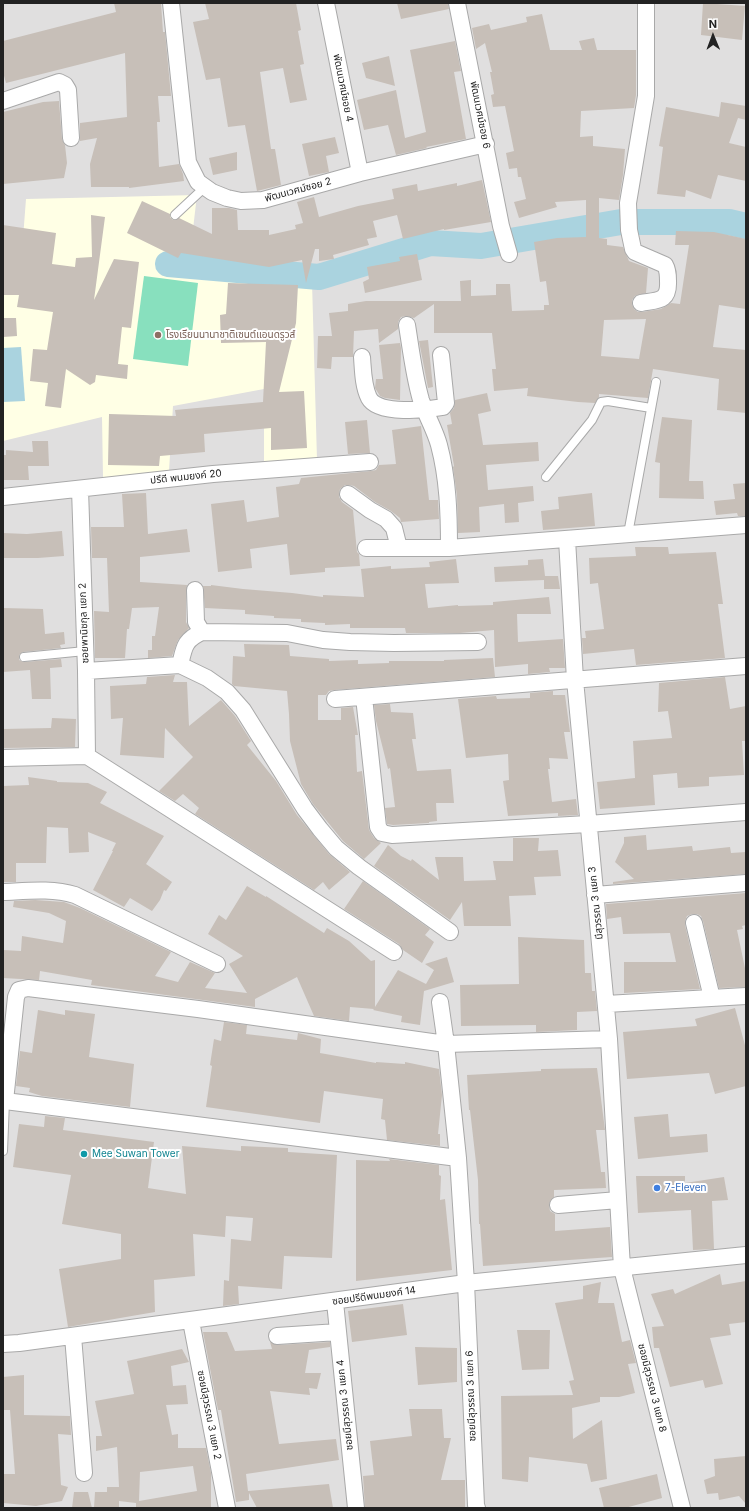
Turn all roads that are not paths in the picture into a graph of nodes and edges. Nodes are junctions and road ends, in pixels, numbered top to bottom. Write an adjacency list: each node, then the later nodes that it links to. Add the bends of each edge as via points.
1 (171, 3): 9 (street, พัฒนเวศม์ซอย 2, via 188,162 198,182)
2 (326, 3): 8 (street, พัฒนเวศม์ซอย 4)
3 (457, 3): 7 (street, พัฒนเวศม์ซอย 6)
4 (646, 3): 12 (street, via 646,96 628,202 630,230 635,252 663,264 668,269 668,292 665,297)
5 (3, 101): 6 (street, via 59,82 63,83 68,90)
6 (71, 138)
7 (486, 144): 8 (street, พัฒนเวศม์ซอย 2); 11 (street, พัฒนเวศม์ซอย 6)
8 (360, 173): 9 (street, พัฒนเวศม์ซอย 2, via 263,200 241,201 227,198)
9 (205, 187): 10 (lane)
10 (175, 215)
11 (508, 250)
12 (641, 303)
13 (407, 325): 18 (street, via 417,384)
14 (441, 355): 18 (street, via 446,403 444,407)
15 (362, 358): 18 (street, via 366,389 373,403 392,409)
16 (656, 382): 17 (lane)
17 (651, 408): 20 (lane, via 601,402 584,432); 25 (lane)
18 (425, 410): 29 (street, via 439,443 442,460 449,503)
19 (370, 462): 21 (street, ปรีดี พนมยงค์ 20, via 213,474)
20 (546, 477)
21 (80, 489): 23 (street, ปรีดี พนมยงค์ 20); 33 (street, ซอยพานิชกุล แยก 2)
22 (348, 494): 28 (street, via 386,519 394,528)
23 (3, 497)
24 (746, 524): 25 (street)
25 (628, 534): 26 (street)
26 (567, 539): 29 (street); 38 (street, มีสุวรรณ 3 แยก 3)
27 (366, 548): 28 (street)
28 (398, 548): 29 (street)
29 (449, 548)
30 (195, 590): 31 (street, via 196,622)
31 (202, 632): 32 (street, via 288,633 350,642); 35 (street, via 192,636 188,641)
32 (478, 642)
33 (85, 651): 34 (lane); 37 (street, ซอยพานิชกุล แยก 2)
34 (24, 657)
35 (180, 665): 37 (street); 49 (street, via 207,678 227,692 243,710 305,809 336,848)
36 (746, 666): 38 (street)
37 (86, 671): 41 (street, ซอยพานิชกุล แยก 2)
38 (575, 680): 39 (street); 44 (street, มีสุวรรณ 3 แยก 3)
39 (364, 697): 40 (street); 44 (street, via 378,827 382,833 392,835)
40 (335, 699)
41 (86, 756): 42 (street); 50 (street)
42 (3, 758)
43 (746, 812): 44 (street)
44 (588, 824): 47 (street, มีสุวรรณ 3 แยก 3)
45 (746, 883): 47 (street)
46 (3, 892): 51 (street, via 49,891 75,895)
47 (595, 895): 55 (street, มีสุวรรณ 3 แยก 3)
48 (694, 923): 53 (street)
49 (450, 932)
50 (394, 952)
51 (217, 964)
52 (746, 996): 53 (street)
53 (712, 998): 55 (street)
54 (440, 1002): 57 (street, ซอยมีสุวรรณ 3 แยก 6)
55 (606, 1004): 56 (street, มีสุวรรณ 3 แยก 3)
56 (609, 1039): 57 (street); 61 (street, มีสุวรรณ 3 แยก 3)
57 (446, 1044): 58 (street, via 28,988 19,990 16,997); 60 (street, ซอยมีสุวรรณ 3 แยก 6)
58 (5, 1101): 59 (lane); 60 (street)
59 (3, 1151)
60 (458, 1158): 65 (street, ซอยมีสุวรรณ 3 แยก 6)
61 (618, 1200): 62 (street); 64 (street, มีสุวรรณ 3 แยก 3)
62 (558, 1205)
63 (746, 1255): 64 (street, ซอยปรีดีพนมยงค์ 14)
64 (622, 1268): 65 (street, ซอยปรีดีพนมยงค์ 14); 76 (street, ซอยมีสุวรรณ 3 แยก 8)
65 (466, 1284): 66 (street, ซอยปรีดีพนมยงค์ 14); 75 (street, ซอยมีสุวรรณ 3 แยก 6)
66 (335, 1302): 67 (street, ซอยปรีดีพนมยงค์ 14); 68 (street, ซอยมีสุวรรณ 3 แยก 4)
67 (191, 1321): 69 (street, ซอยปรีดีพนมยงค์ 14); 73 (street, ซอยมีสุวรรณ 3 แยก 2)
68 (338, 1332): 70 (street); 74 (street, ซอยมีสุวรรณ 3 แยก 4)
69 (73, 1336): 71 (street, ซอยปรีดีพนมยงค์ 14); 72 (street)
70 (277, 1336)
71 (3, 1344)
72 (84, 1473)
73 (227, 1508)
74 (356, 1508)
75 (477, 1508)
76 (682, 1508)

